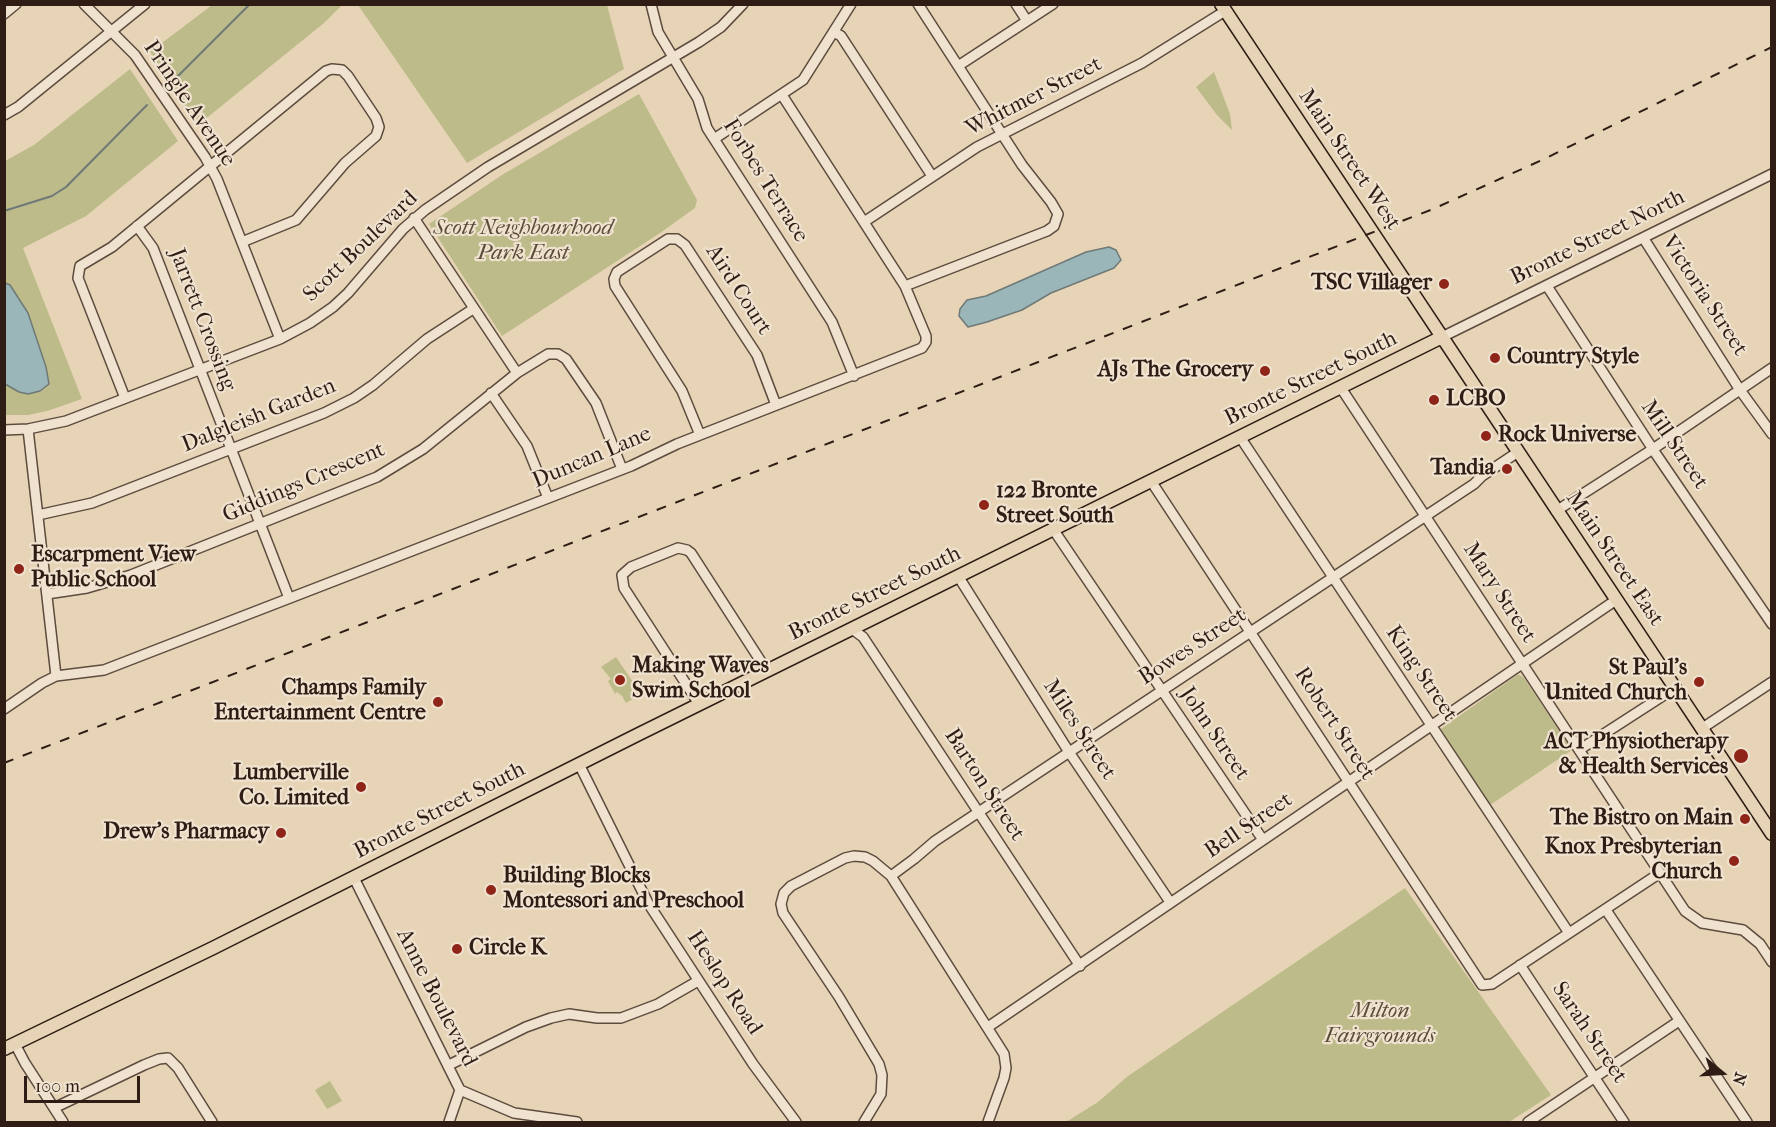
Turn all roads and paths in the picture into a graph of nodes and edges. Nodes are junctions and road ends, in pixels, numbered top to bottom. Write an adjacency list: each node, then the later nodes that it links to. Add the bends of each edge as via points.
1 (16, 4): 11 (street)
2 (84, 4): 13 (street, Pringle Avenue)
3 (145, 4): 13 (street)
4 (651, 4): 15 (street, Forbes Terrace, via 658,32)
5 (743, 4): 15 (street, Scott Boulevard, via 715,32)
6 (851, 4): 14 (street)
7 (918, 4): 16 (street)
8 (1016, 4): 12 (street)
9 (1053, 4): 12 (street)
10 (1223, 8): 19 (street, Whitmer Street, via 1142,63); 32 (main road, Main Street West)
11 (4, 14)
12 (1027, 21): 16 (street)
13 (112, 31): 18 (street); 21 (street, Pringle Avenue, via 147,70)
14 (834, 32): 17 (street, via 807,76); 23 (street, via 841,36)
15 (673, 58): 20 (street, Forbes Terrace, via 698,99); 24 (street, Scott Boulevard, via 489,167)
16 (958, 66): 19 (street)
17 (782, 95): 20 (street); 25 (street, Duncan Lane)
18 (4, 115)
19 (1002, 134): 23 (street, Whitmer Street); 29 (street, via 1056,209 1054,226)
20 (714, 139): 37 (street, Forbes Terrace, via 832,322)
21 (210, 166): 26 (street); 28 (street, Pringle Avenue); 28 (street, via 330,69 348,76 378,123 376,136 345,163 296,220)
22 (1772, 174): 27 (street, Bronte Street North)
23 (932, 176): 25 (street, Whitmer Street)
24 (414, 218): 31 (street); 33 (street, Scott Boulevard, via 341,300 319,318)
25 (864, 222): 29 (street, Duncan Lane)
26 (137, 226): 35 (street, Jarrett Crossing, via 153,248); 41 (street, via 112,247 84,262 78,274)
27 (1644, 238): 30 (street, Bronte Street North); 39 (street, Victoria Street)
28 (242, 242): 33 (street, Pringle Avenue)
29 (906, 286): 37 (street, Duncan Lane, via 926,336 924,345 920,350)
30 (1547, 286): 32 (street, Bronte Street North); 49 (street, Mill Street)
31 (473, 309): 36 (street); 48 (street, Dalgleish Garden, via 427,339 390,373 354,398)
32 (1442, 337): 38 (main road, Bronte Street South); 50 (main road, Main Street East)
33 (280, 339): 35 (street, Scott Boulevard)
34 (1772, 368): 39 (street)
35 (200, 369): 41 (street, Scott Boulevard); 48 (street, Jarrett Crossing)
36 (517, 373): 40 (street, Giddings Crescent); 51 (street, Giddings Crescent, via 548,354 562,356 599,408)
37 (854, 375): 42 (street, Duncan Lane)
38 (1341, 388): 47 (main road, Bronte Street South); 56 (street, Mary Street)
39 (1740, 390): 45 (street, Victoria Street); 49 (street)
40 (491, 393): 53 (street, via 527,446); 57 (street, Giddings Crescent, via 428,445 377,477)
41 (125, 398): 43 (street, Scott Boulevard, via 66,421)
42 (776, 405): 46 (street, Duncan Lane); 46 (street, Aird Court, via 757,355 683,242 668,238 617,272 615,286 682,391)
43 (28, 429): 44 (street, Scott Boulevard); 55 (street)
44 (4, 430)
45 (1772, 434)
46 (700, 435): 51 (street, Duncan Lane)
47 (1240, 437): 52 (main road, Bronte Street South); 60 (street, King Street)
48 (231, 449): 55 (street, Dalgleish Garden, via 87,505); 57 (street, Jarrett Crossing)
49 (1653, 449): 54 (street); 64 (street, Mill Street)
50 (1518, 452): 54 (main road, Main Street East); 56 (street, Bowes Street)
51 (622, 469): 53 (street, Duncan Lane)
52 (1151, 481): 58 (main road, Bronte Street South); 66 (street, Robert Street)
53 (548, 498): 62 (street, Duncan Lane)
54 (1556, 511): 63 (main road, Main Street East)
55 (38, 515): 61 (street)
56 (1425, 517): 60 (street, Bowes Street); 67 (street, Mary Street)
57 (260, 524): 61 (street, Giddings Crescent, via 131,575); 62 (street, Jarrett Crossing)
58 (1053, 529): 59 (main road, Bronte Street South); 72 (street, John Street)
59 (958, 576): 65 (main road, Bronte Street South); 78 (street, Miles Street)
60 (1333, 578): 66 (street, Bowes Street); 75 (street, King Street)
61 (47, 594): 69 (street)
62 (289, 598): 69 (street, Duncan Lane, via 104,670)
63 (1616, 600): 67 (street, Bell Street); 71 (main road, Main Street East)
64 (1772, 624)
65 (852, 629): 68 (main road, Bronte Street South); 81 (street, Barton Street, via 863,637)
66 (1250, 632): 72 (street, Bowes Street); 80 (street, Robert Street)
67 (1522, 664): 75 (street, Bell Street); 77 (street, Mary Street)
68 (767, 671): 73 (main road, Bronte Street South); 73 (street, via 687,550 678,548 631,567 622,575 624,588)
69 (56, 676): 74 (street, Duncan Lane)
70 (1772, 682): 76 (street)
71 (1675, 688): 76 (main road, Main Street East); 77 (street)
72 (1161, 691): 78 (street, Bowes Street); 83 (street, John Street)
73 (699, 705): 79 (main road, Bronte Street South)
74 (4, 709)
75 (1431, 726): 80 (street, Bell Street); 89 (street, King Street)
76 (1701, 729): 82 (main road, Main Street East)
77 (1579, 750): 84 (street, Mary Street)
78 (1069, 752): 81 (street, Bowes Street); 87 (street, Miles Street)
79 (579, 764): 86 (main road, Bronte Street South); 93 (street, Heslop Road, via 648,903)
80 (1349, 782): 83 (street, Bell Street); 91 (street, Robert Street, via 1482,985 1492,984)
81 (978, 812): 85 (street, Bowes Street); 92 (street, Barton Street)
82 (1772, 834)
83 (1263, 840): 87 (street, Bell Street)
84 (1660, 873): 88 (street); 90 (street, Mary Street, via 1685,911 1702,923 1743,930 1760,944)
85 (891, 876): 95 (street); 107 (street, via 873,861 854,856 791,886 781,904 879,1064 881,1094)
86 (354, 878): 96 (main road, Bronte Street South); 97 (street, Anne Boulevard)
87 (1170, 902): 92 (street, Bell Street)
88 (1606, 910): 89 (street); 94 (street)
89 (1569, 933): 91 (street)
90 (1772, 962)
91 (1520, 965): 98 (street, Sarah Street)
92 (1080, 966): 95 (street, Bell Street)
93 (698, 981): 97 (street, via 658,1004 621,1018 569,1014 551,1018); 106 (street, Heslop Road)
94 (1679, 1021): 98 (street); 111 (street)
95 (988, 1027): 108 (street, via 1004,1054 1006,1068)
96 (10, 1047): 100 (street)
97 (449, 1065): 99 (street, Anne Boulevard)
98 (1596, 1078): 109 (street); 110 (street, Sarah Street)
99 (460, 1090): 101 (street, Anne Boulevard, via 514,1113); 104 (street)
100 (54, 1108): 102 (street); 103 (street, via 144,1065 168,1058)
101 (553, 1121): 105 (street, Anne Boulevard)
102 (63, 1122)
103 (212, 1122)
104 (449, 1122)
105 (577, 1122)
106 (796, 1122)
107 (864, 1122)
108 (988, 1122)
109 (1528, 1122)
110 (1624, 1122)
111 (1747, 1122)

